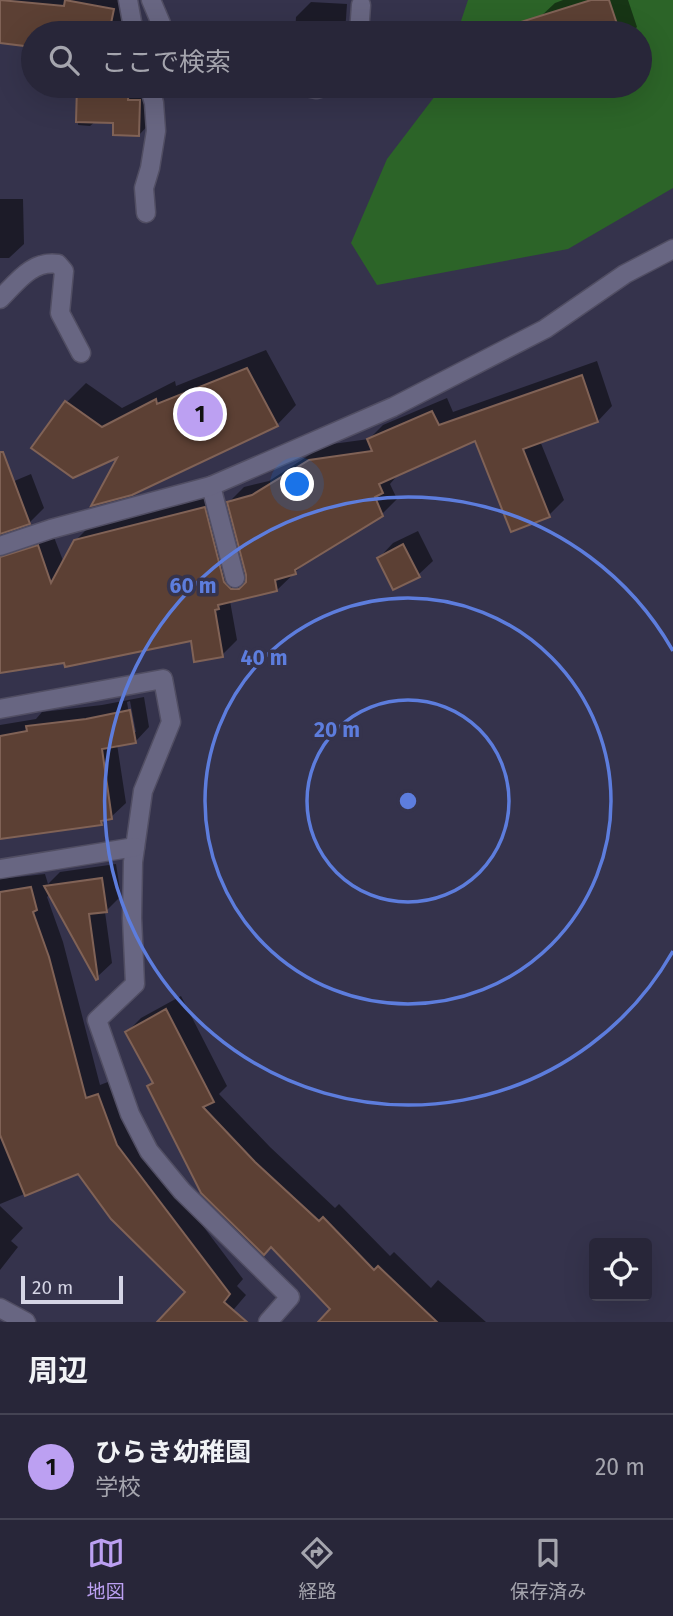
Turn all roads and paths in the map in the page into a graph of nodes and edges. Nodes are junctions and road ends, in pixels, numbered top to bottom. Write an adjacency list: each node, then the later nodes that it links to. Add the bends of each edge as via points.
1 (128, 0): 4 (street)
2 (151, 0): 5 (street)
3 (361, 5): 6 (street)
4 (132, 21)
5 (160, 21)
6 (360, 21)
7 (153, 98): 8 (street, via 156,131 144,188)
8 (146, 213)
9 (673, 249): 12 (street, via 625,274 545,328 393,407)
10 (0, 299): 11 (street, via 29,270 47,262 58,264 64,271 60,313)
11 (81, 353)
12 (211, 486): 13 (street); 14 (street)
13 (0, 546)
14 (235, 578)
15 (0, 709): 16 (street, via 163,678 171,722 143,791)
16 (135, 846): 17 (street); 20 (street, via 135,984 97,1020 130,1114 149,1151 182,1191 290,1297)
17 (0, 869)
18 (0, 1308): 19 (street)
19 (26, 1322)
20 (268, 1322)

